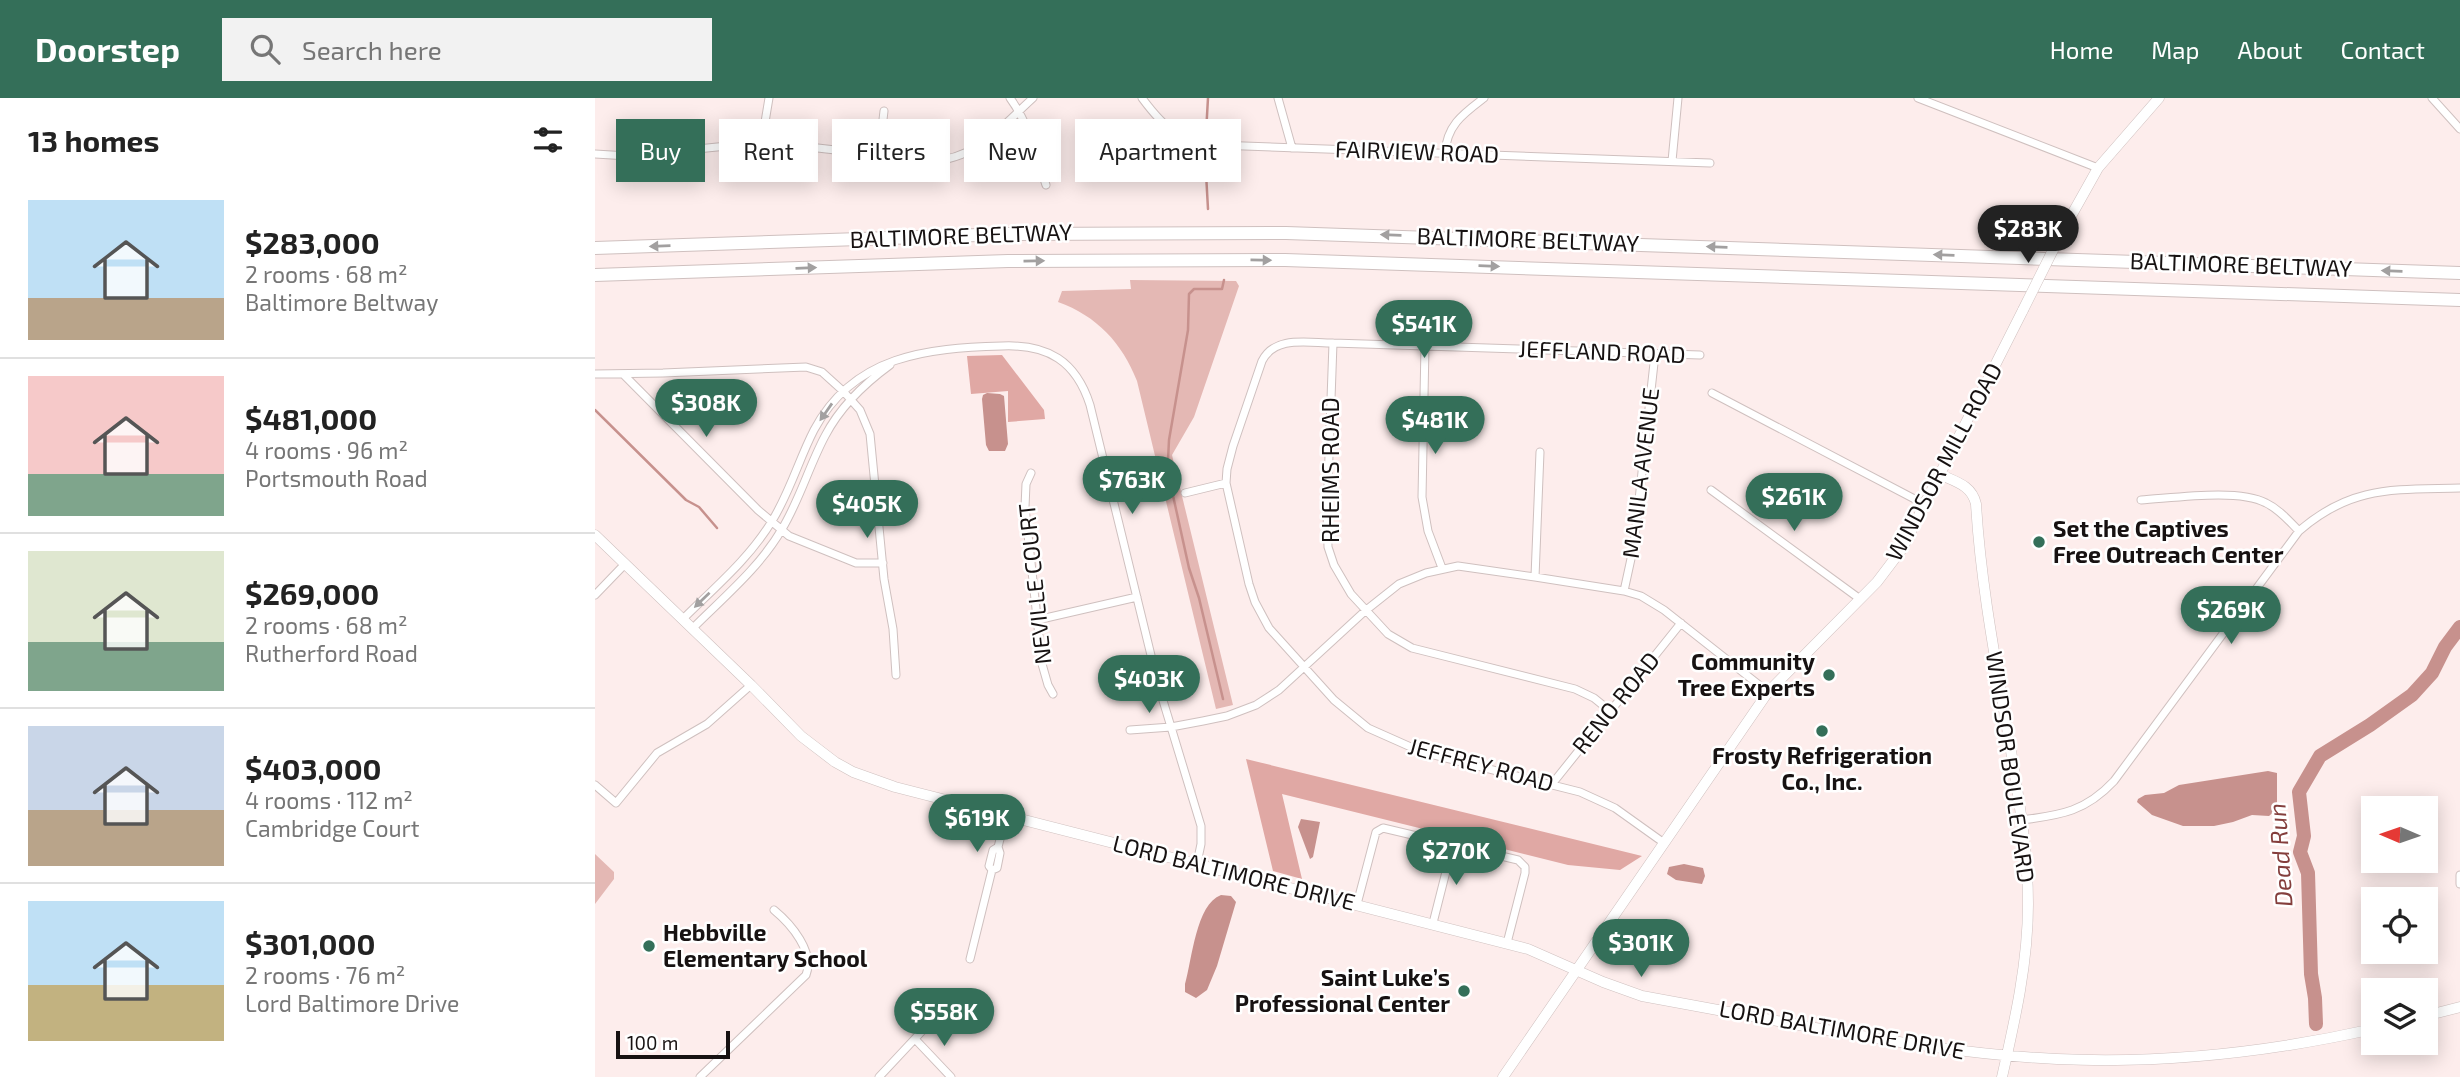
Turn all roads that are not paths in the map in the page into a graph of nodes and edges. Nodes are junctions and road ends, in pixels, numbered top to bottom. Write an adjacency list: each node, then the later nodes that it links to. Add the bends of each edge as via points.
1 (769, 98): 13 (street)
2 (1010, 98): 11 (street)
3 (1033, 98): 11 (street)
4 (1142, 98): 15 (street, FAIRVIEW ROAD)
5 (1278, 98): 19 (street)
6 (1483, 98): 20 (street, via 1451,127)
7 (1678, 98): 23 (street)
8 (1918, 98): 25 (street)
9 (2159, 98): 25 (main road, WINDSOR MILL ROAD)
10 (2432, 98): 16 (street)
11 (1019, 110): 22 (street, via 971,152); 26 (street)
12 (884, 111): 14 (street)
13 (766, 119)
14 (883, 119)
15 (1160, 119)
16 (2460, 129)
17 (1241, 145): 19 (street, FAIRVIEW ROAD)
18 (719, 147): 21 (street, via 628,156)
19 (1292, 148): 20 (street, FAIRVIEW ROAD)
20 (1445, 152): 23 (street, FAIRVIEW ROAD)
21 (595, 154)
22 (950, 158)
23 (1672, 161): 24 (street, FAIRVIEW ROAD)
24 (1710, 163)
25 (2098, 168): 43 (main road, WINDSOR MILL ROAD, bridge)
26 (1046, 185)
27 (598, 248): 28 (highway, BALTIMORE BELTWAY, one-way to 27, via 1300,233 1009,234)
28 (2460, 273)
29 (595, 277): 30 (highway, BALTIMORE BELTWAY, one-way to 30, via 1032,261 1285,260)
30 (2460, 300)
31 (1333, 343): 32 (street, JEFFLAND ROAD); 44 (street, JEFFLAND ROAD, via 1285,343 1266,354 1233,446); 62 (street, RHEIMS ROAD, via 1327,538 1342,582)
32 (1425, 346): 33 (street, JEFFLAND ROAD); 56 (street, via 1422,497 1428,531)
33 (1655, 354): 34 (street, JEFFLAND ROAD); 58 (street, MANILA AVENUE, via 1634,545)
34 (1700, 355)
35 (899, 359): 38 (street, via 877,367); 40 (street); 60 (street, via 948,348 1026,346 1050,353 1071,369 1090,405)
36 (595, 374): 37 (street)
37 (623, 374): 38 (street, via 806,367 823,372); 50 (street)
38 (843, 391): 40 (street); 50 (street, one-way to 50, via 815,428)
39 (1712, 393): 49 (street)
40 (851, 400): 51 (street, via 826,434); 54 (street, via 870,434)
41 (1540, 452): 57 (street)
42 (1031, 473): 64 (street, NEVILLE COURT, via 1025,507)
43 (1941, 475): 49 (main road, WINDSOR MILL ROAD); 78 (main road, WINDSOR BOULEVARD, via 1966,486 1976,504 1981,568)
44 (1226, 483): 47 (street); 67 (street, JEFFREY ROAD, via 1255,602 1269,628)
45 (2460, 488): 52 (street, via 2359,495 2325,511)
46 (1711, 490): 61 (street)
47 (1185, 493)
48 (2141, 500): 52 (street, via 2254,498 2274,508)
49 (1926, 505): 61 (main road, WINDSOR MILL ROAD, via 1888,569)
50 (771, 523): 51 (street); 63 (street, one-way to 63, via 742,562)
51 (781, 531): 54 (street, via 856,564); 66 (street)
52 (2299, 531): 78 (street, via 2114,782 2083,807)
53 (595, 536): 55 (main road, LORD BALTIMORE DRIVE)
54 (883, 563): 68 (street)
55 (624, 565): 59 (street); 63 (main road, LORD BALTIMORE DRIVE)
56 (1443, 568): 57 (street, via 1475,567); 62 (street, via 1399,584)
57 (1535, 577): 58 (street)
58 (1624, 591): 65 (street, via 1652,602)
59 (595, 595)
60 (1137, 597): 64 (street); 73 (street)
61 (1860, 599): 70 (main road, WINDSOR MILL ROAD)
62 (1365, 611): 67 (street); 72 (street, RHEIMS ROAD, via 1388,634 1412,648 1575,689)
63 (683, 619): 66 (main road, LORD BALTIMORE DRIVE)
64 (1037, 620): 71 (street, NEVILLE COURT, via 1042,664)
65 (1681, 623): 70 (street); 72 (street, RENO ROAD)
66 (693, 628): 69 (main road, LORD BALTIMORE DRIVE)
67 (1303, 667): 73 (street, via 1256,705); 75 (street, JEFFREY ROAD, via 1352,716 1386,738 1422,752)
68 (896, 676)
69 (751, 685): 76 (street, via 707,724 657,753 615,803); 77 (main road, LORD BALTIMORE DRIVE, via 809,743 853,772)
70 (1768, 692): 79 (main road, WINDSOR MILL ROAD)
71 (1053, 694)
72 (1610, 711): 75 (street, RENO ROAD)
73 (1171, 727): 74 (street); 81 (street, via 1201,826)
74 (1130, 730)
75 (1552, 784): 79 (street, JEFFREY ROAD, via 1615,808)
76 (595, 785)
77 (1006, 816): 81 (main road, LORD BALTIMORE DRIVE); 88 (street, via 997,868 992,870)
78 (2022, 820): 95 (main road, WINDSOR BOULEVARD, via 2028,884 2026,947)
79 (1664, 843): 89 (main road, WINDSOR MILL ROAD)
80 (1453, 844): 84 (street, via 1379,829); 86 (street); 87 (street, via 1518,860 1525,867)
81 (1197, 863): 84 (main road, LORD BALTIMORE DRIVE)
82 (2460, 875): 83 (street)
83 (2460, 884)
84 (1357, 904): 86 (main road, LORD BALTIMORE DRIVE)
85 (774, 910): 96 (street, via 804,948 809,964 806,975)
86 (1433, 923): 87 (main road, LORD BALTIMORE DRIVE)
87 (1507, 943): 89 (main road, LORD BALTIMORE DRIVE)
88 (970, 959)
89 (1577, 970): 95 (main road, LORD BALTIMORE DRIVE, via 1665,1000 1905,1044); 99 (main road, WINDSOR MILL ROAD)
90 (2460, 1007): 91 (main road)
91 (2438, 1013)
92 (938, 1014): 94 (street)
93 (2361, 1031): 95 (main road, LORD BALTIMORE DRIVE, via 2196,1056)
94 (915, 1039): 97 (street); 98 (street)
95 (2007, 1056): 100 (main road, WINDSOR BOULEVARD)
96 (700, 1077)
97 (879, 1077)
98 (951, 1077)
99 (1503, 1077)
100 (2002, 1077)

